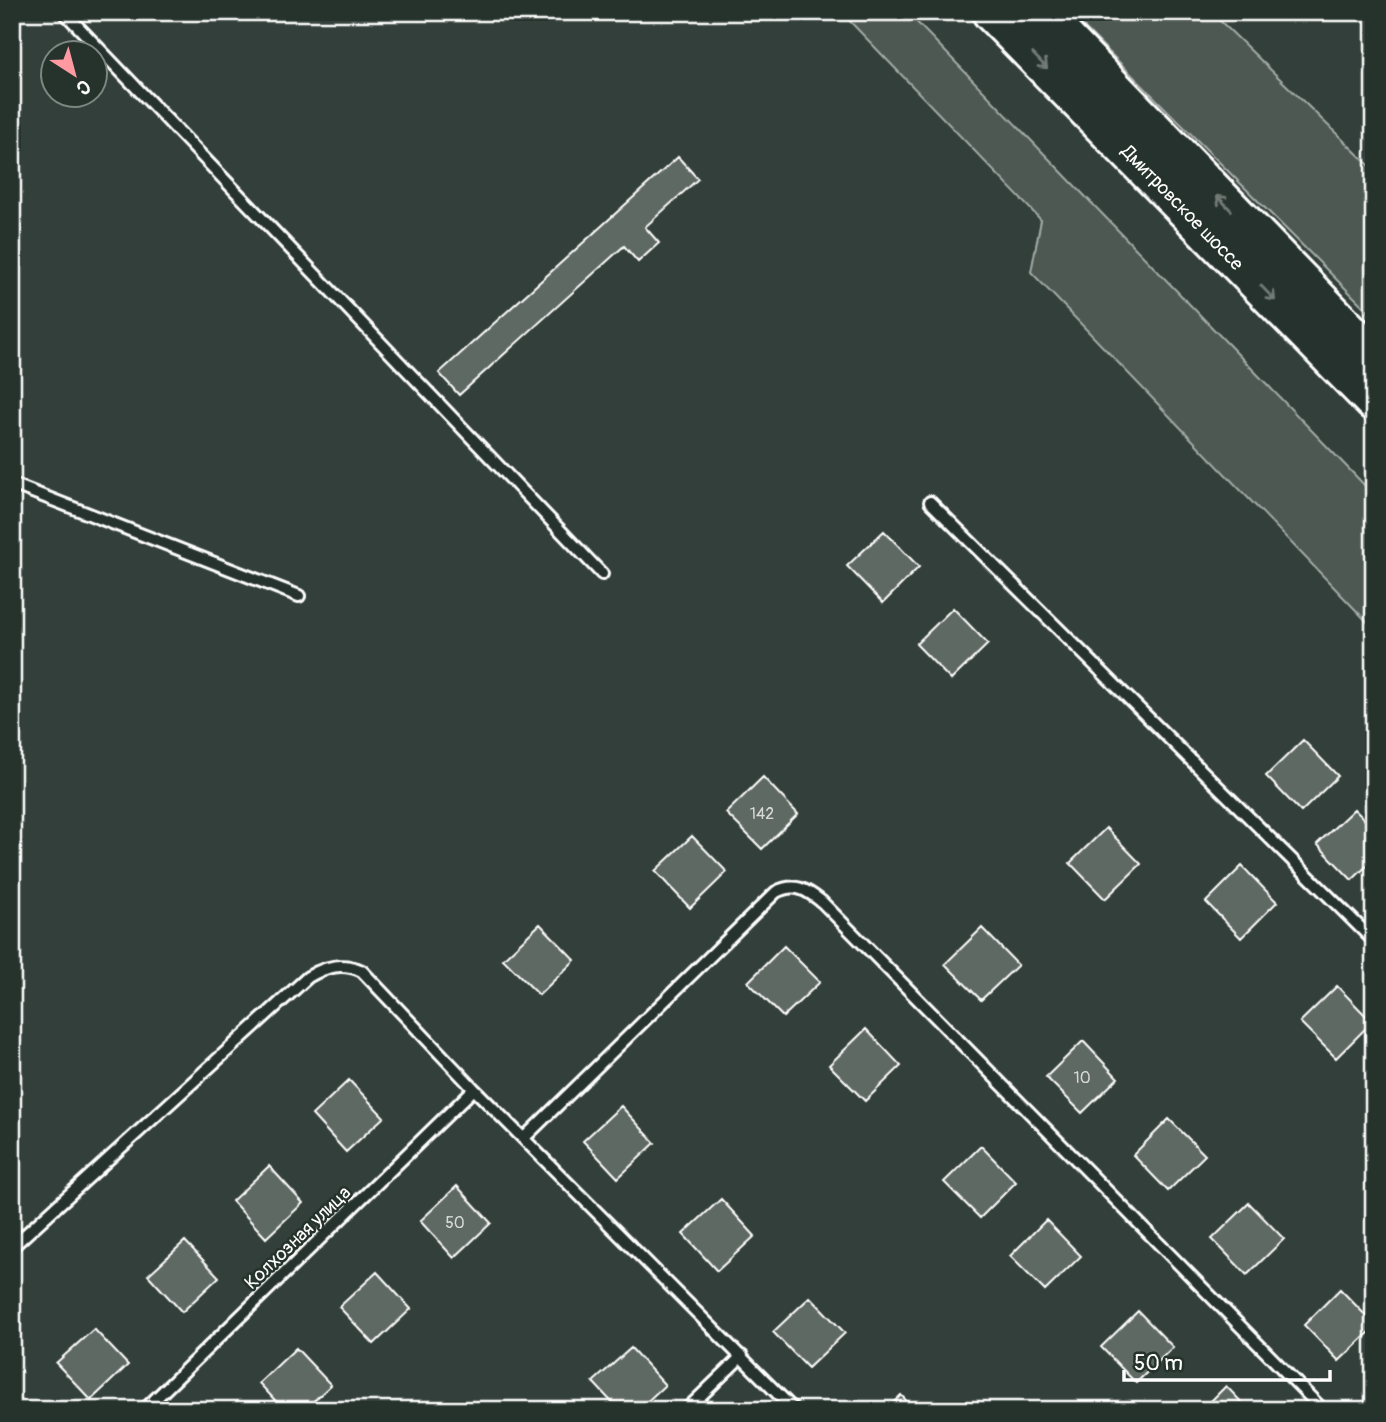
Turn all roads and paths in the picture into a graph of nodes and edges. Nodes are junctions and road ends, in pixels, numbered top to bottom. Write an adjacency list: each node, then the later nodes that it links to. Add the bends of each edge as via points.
1 (64, 12): 8 (lane)
2 (992, 12): 5 (highway, Дмитровское шоссе, one-way to 5)
3 (1039, 12): 4 (highway, Дмитровское шоссе, one-way to 3)
4 (1374, 357)
5 (1374, 401)
6 (12, 484): 9 (lane)
7 (930, 502): 10 (lane)
8 (602, 574)
9 (299, 596)
10 (1374, 941)
11 (474, 1089): 12 (lane); 13 (lane, via 362,971 348,965 321,969); 15 (lane, Колхозная улица)
12 (524, 1138): 14 (lane); 18 (lane, via 776,892 796,886 822,902)
13 (12, 1247)
14 (742, 1356): 16 (lane); 17 (lane)
15 (144, 1410)
16 (685, 1410)
17 (794, 1410)
18 (1323, 1410)

